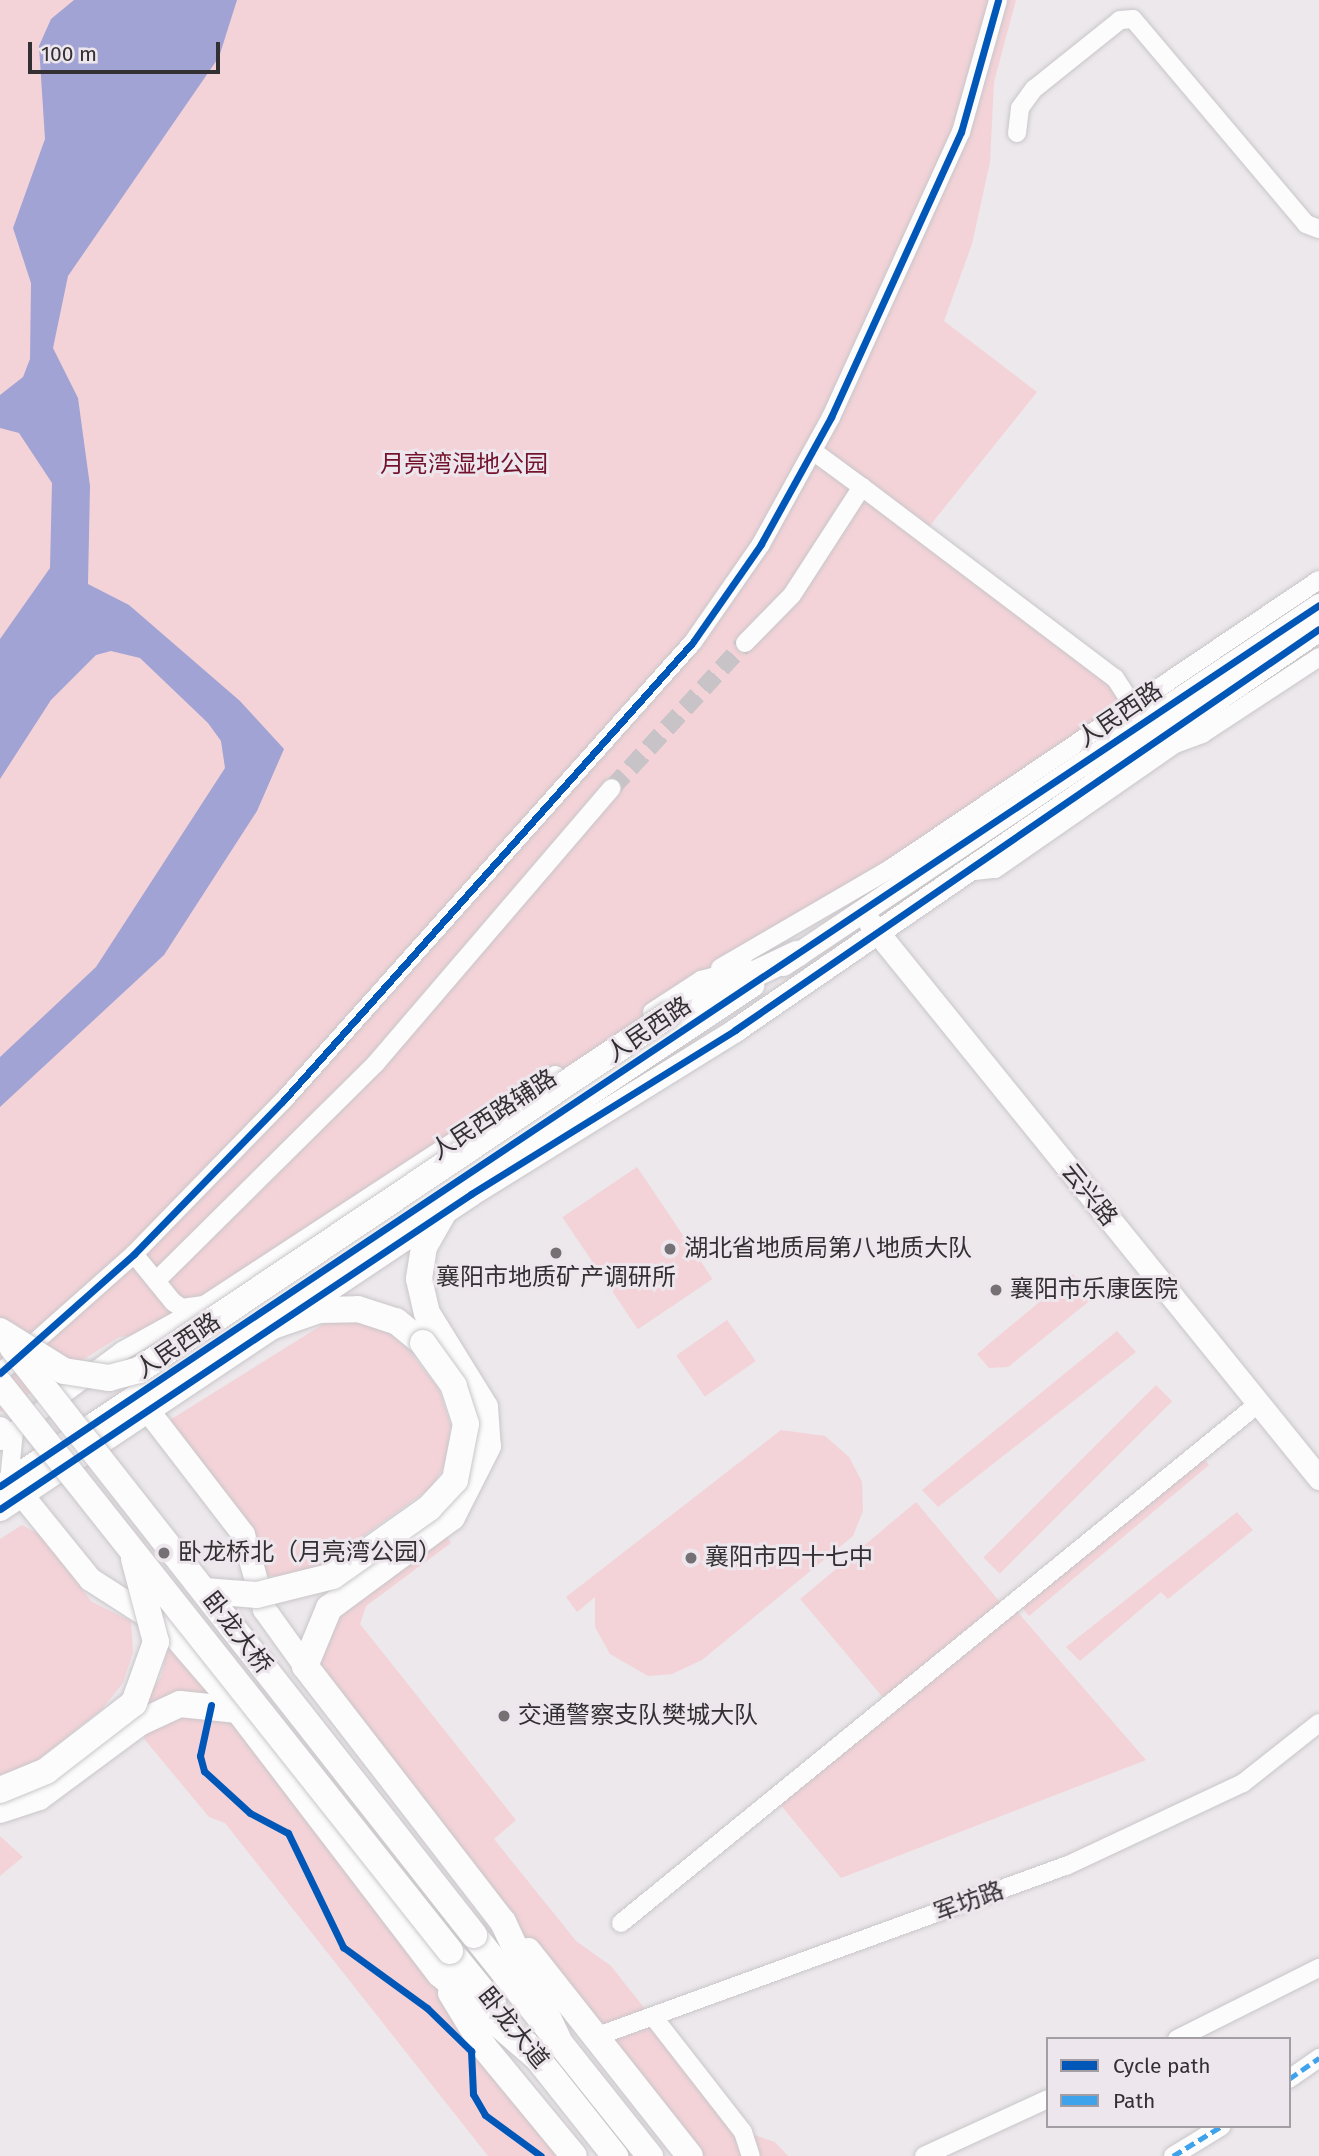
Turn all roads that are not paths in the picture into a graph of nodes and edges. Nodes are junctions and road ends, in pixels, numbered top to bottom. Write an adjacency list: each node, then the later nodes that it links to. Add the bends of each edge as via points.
1 (998, 0): 4 (street, via 961,132)
2 (1017, 133): 3 (street, via 1020,108 1034,89 1120,20 1133,19 1306,224)
3 (1319, 229)
4 (813, 451): 5 (street); 19 (street, via 761,544 692,642 283,1101)
5 (862, 487): 9 (street, via 792,595); 11 (street, via 1115,678)
6 (1319, 580): 11 (street)
7 (1319, 606): 11 (main road, 人民西路)
8 (1319, 629): 13 (main road, 人民西路)
9 (746, 643)
10 (1319, 657): 13 (street, via 1202,734 1175,744 995,869)
11 (1138, 713): 14 (main road, 人民西路); 17 (street, via 890,869)
12 (612, 788): 20 (street, via 376,1063)
13 (965, 872): 15 (main road, 人民西路)
14 (863, 910): 15 (main road, 云兴路); 16 (main road, 人民西路)
15 (876, 935): 18 (main road, 人民西路); 30 (main road, 云兴路)
16 (797, 954): 17 (street, 人民西路辅路); 24 (highway, bridge, via 668,1015 139,1370 109,1378 64,1371); 29 (main road, 人民西路)
17 (701, 980): 22 (street, 人民西路辅路)
18 (445, 1210): 23 (main road, 人民西路); 37 (highway, via 424,1247 419,1279 427,1313 485,1407 488,1446 452,1517 329,1608)
19 (134, 1254): 20 (street); 26 (street)
20 (156, 1280): 21 (street)
21 (173, 1302): 22 (street, via 183,1308); 25 (street, via 167,1322)
22 (204, 1305): 25 (street, 人民西路辅路)
23 (270, 1327): 29 (main road, 人民西路); 36 (highway, bridge, via 319,1310 358,1309 396,1321 423,1342 454,1386 466,1423 455,1480 429,1508 333,1576 257,1595)
24 (0, 1331): 36 (highway, 卧龙大桥, bridge)
25 (153, 1334): 28 (street, 人民西路辅路)
26 (0, 1373)
27 (0, 1384): 35 (highway, 卧龙大桥, bridge)
28 (72, 1387): 29 (street); 31 (street, 人民西路辅路)
29 (149, 1401): 33 (main road, 人民西路); 37 (main road, via 243,1534 264,1609)
30 (1259, 1403): 32 (main road, 云兴路); 43 (street)
31 (4, 1434): 33 (street)
32 (1319, 1478)
33 (10, 1487): 34 (main road, 人民西路); 38 (main road, via 90,1579 168,1629)
34 (0, 1508)
35 (125, 1534): 40 (highway, bridge, via 149,1598 156,1642 134,1703 46,1770); 45 (highway, 卧龙大桥, bridge)
36 (204, 1591): 44 (highway, 卧龙大桥, bridge)
37 (305, 1666): 42 (highway)
38 (238, 1710): 41 (highway, via 180,1704 139,1723 39,1797); 45 (highway)
39 (1319, 1723): 47 (street, 军坊路, via 1243,1783 1066,1866)
40 (0, 1790)
41 (0, 1811)
42 (503, 1922): 48 (highway); 50 (highway)
43 (621, 1923)
44 (474, 1935): 50 (highway, 卧龙大道)
45 (445, 1963): 55 (highway, 卧龙大道, via 537,2057); 57 (highway, via 484,2048)
46 (1319, 1968): 49 (street)
47 (655, 2020): 48 (street, 军坊路); 62 (street, via 743,2132)
48 (597, 2036): 61 (highway)
49 (1181, 2037)
50 (558, 2039): 53 (highway, 卧龙大道)
51 (1319, 2058): 52 (street)
52 (1291, 2077)
53 (598, 2089): 60 (highway, 卧龙大道); 61 (highway, 卧龙大道)
54 (1046, 2100): 63 (street)
55 (575, 2106): 58 (highway, 卧龙大道); 59 (highway, 卧龙大道)
56 (1219, 2128): 64 (street)
57 (574, 2156)
58 (597, 2156)
59 (615, 2156)
60 (650, 2156)
61 (689, 2156)
62 (751, 2156)
63 (924, 2156)
64 (1173, 2156)

